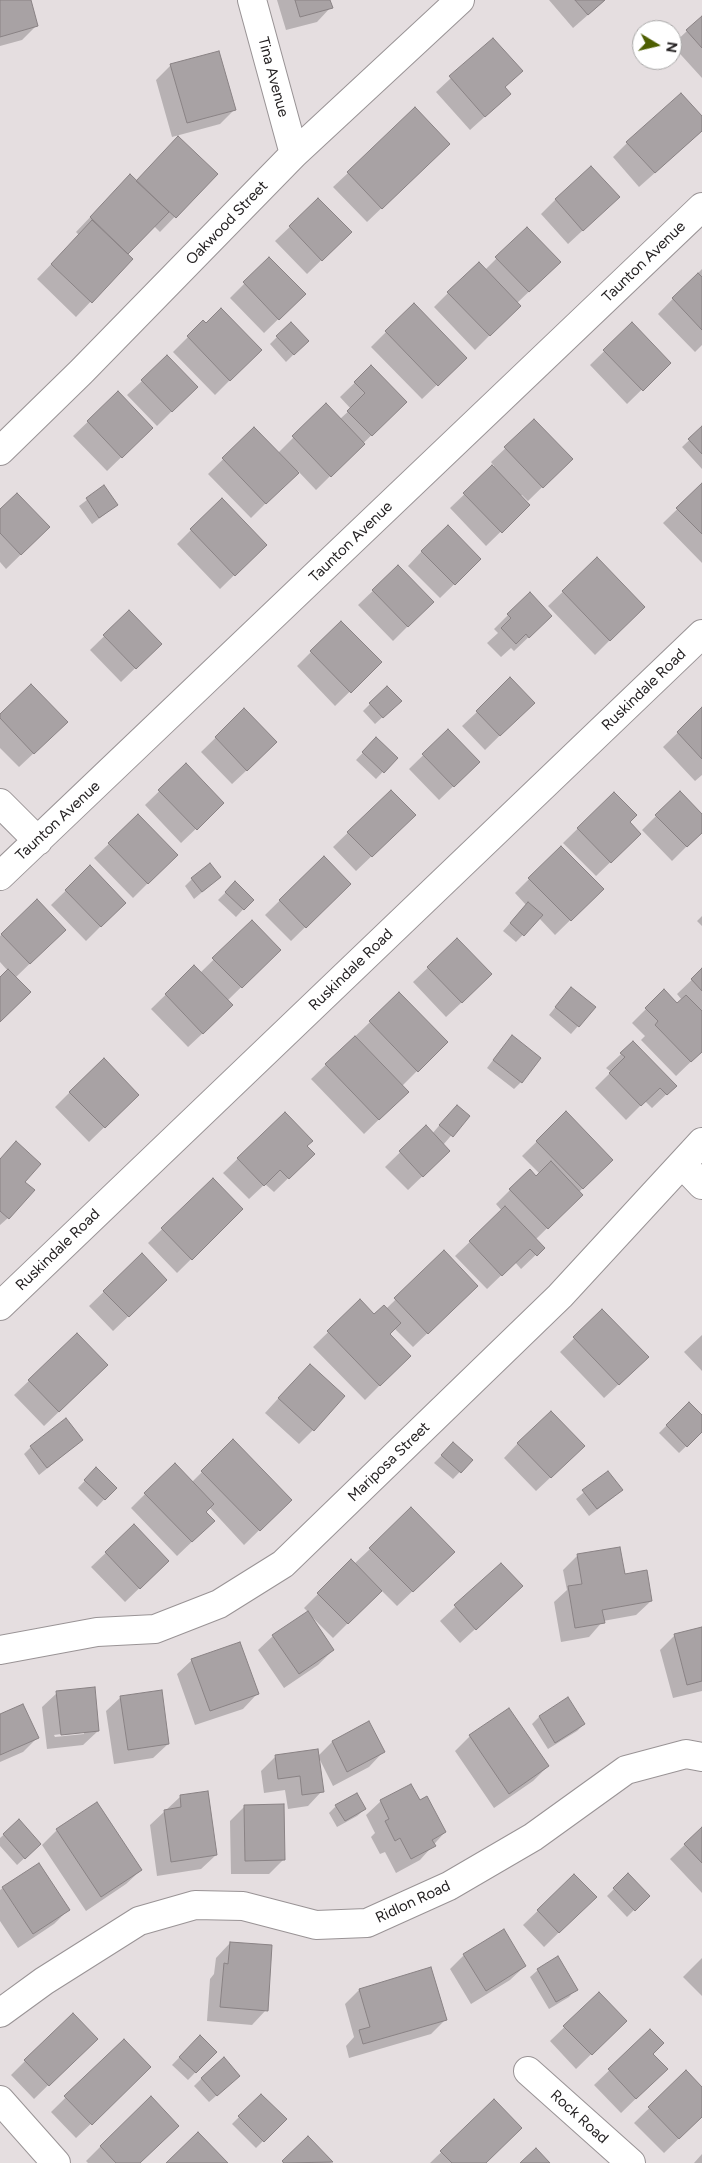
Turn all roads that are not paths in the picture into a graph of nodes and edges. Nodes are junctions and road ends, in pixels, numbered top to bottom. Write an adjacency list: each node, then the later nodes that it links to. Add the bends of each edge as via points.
1 (252, 0): 3 (street, Tina Avenue)
2 (460, 0): 3 (street, Oakwood Street)
3 (294, 154): 5 (street, Oakwood Street)
4 (702, 207): 8 (street, Taunton Avenue)
5 (0, 451)
6 (702, 634): 13 (street, Ruskindale Road)
7 (0, 802): 8 (street)
8 (38, 841): 9 (street, Taunton Avenue)
9 (0, 876)
10 (702, 1142): 11 (street, Mariposa Street)
11 (682, 1164): 12 (street); 14 (street, Mariposa Street, via 560,1296 283,1564 219,1604 155,1628 97,1632)
12 (702, 1185)
13 (0, 1306)
14 (0, 1650)
15 (702, 1757): 16 (street, Ridlon Road, via 686,1754 626,1770 533,1837 449,1886 366,1923 316,1925 243,1906 195,1905 139,1921)
16 (0, 2013)
17 (528, 2071): 20 (street, Rock Road)
18 (0, 2100): 19 (street)
19 (56, 2163)
20 (631, 2163)

